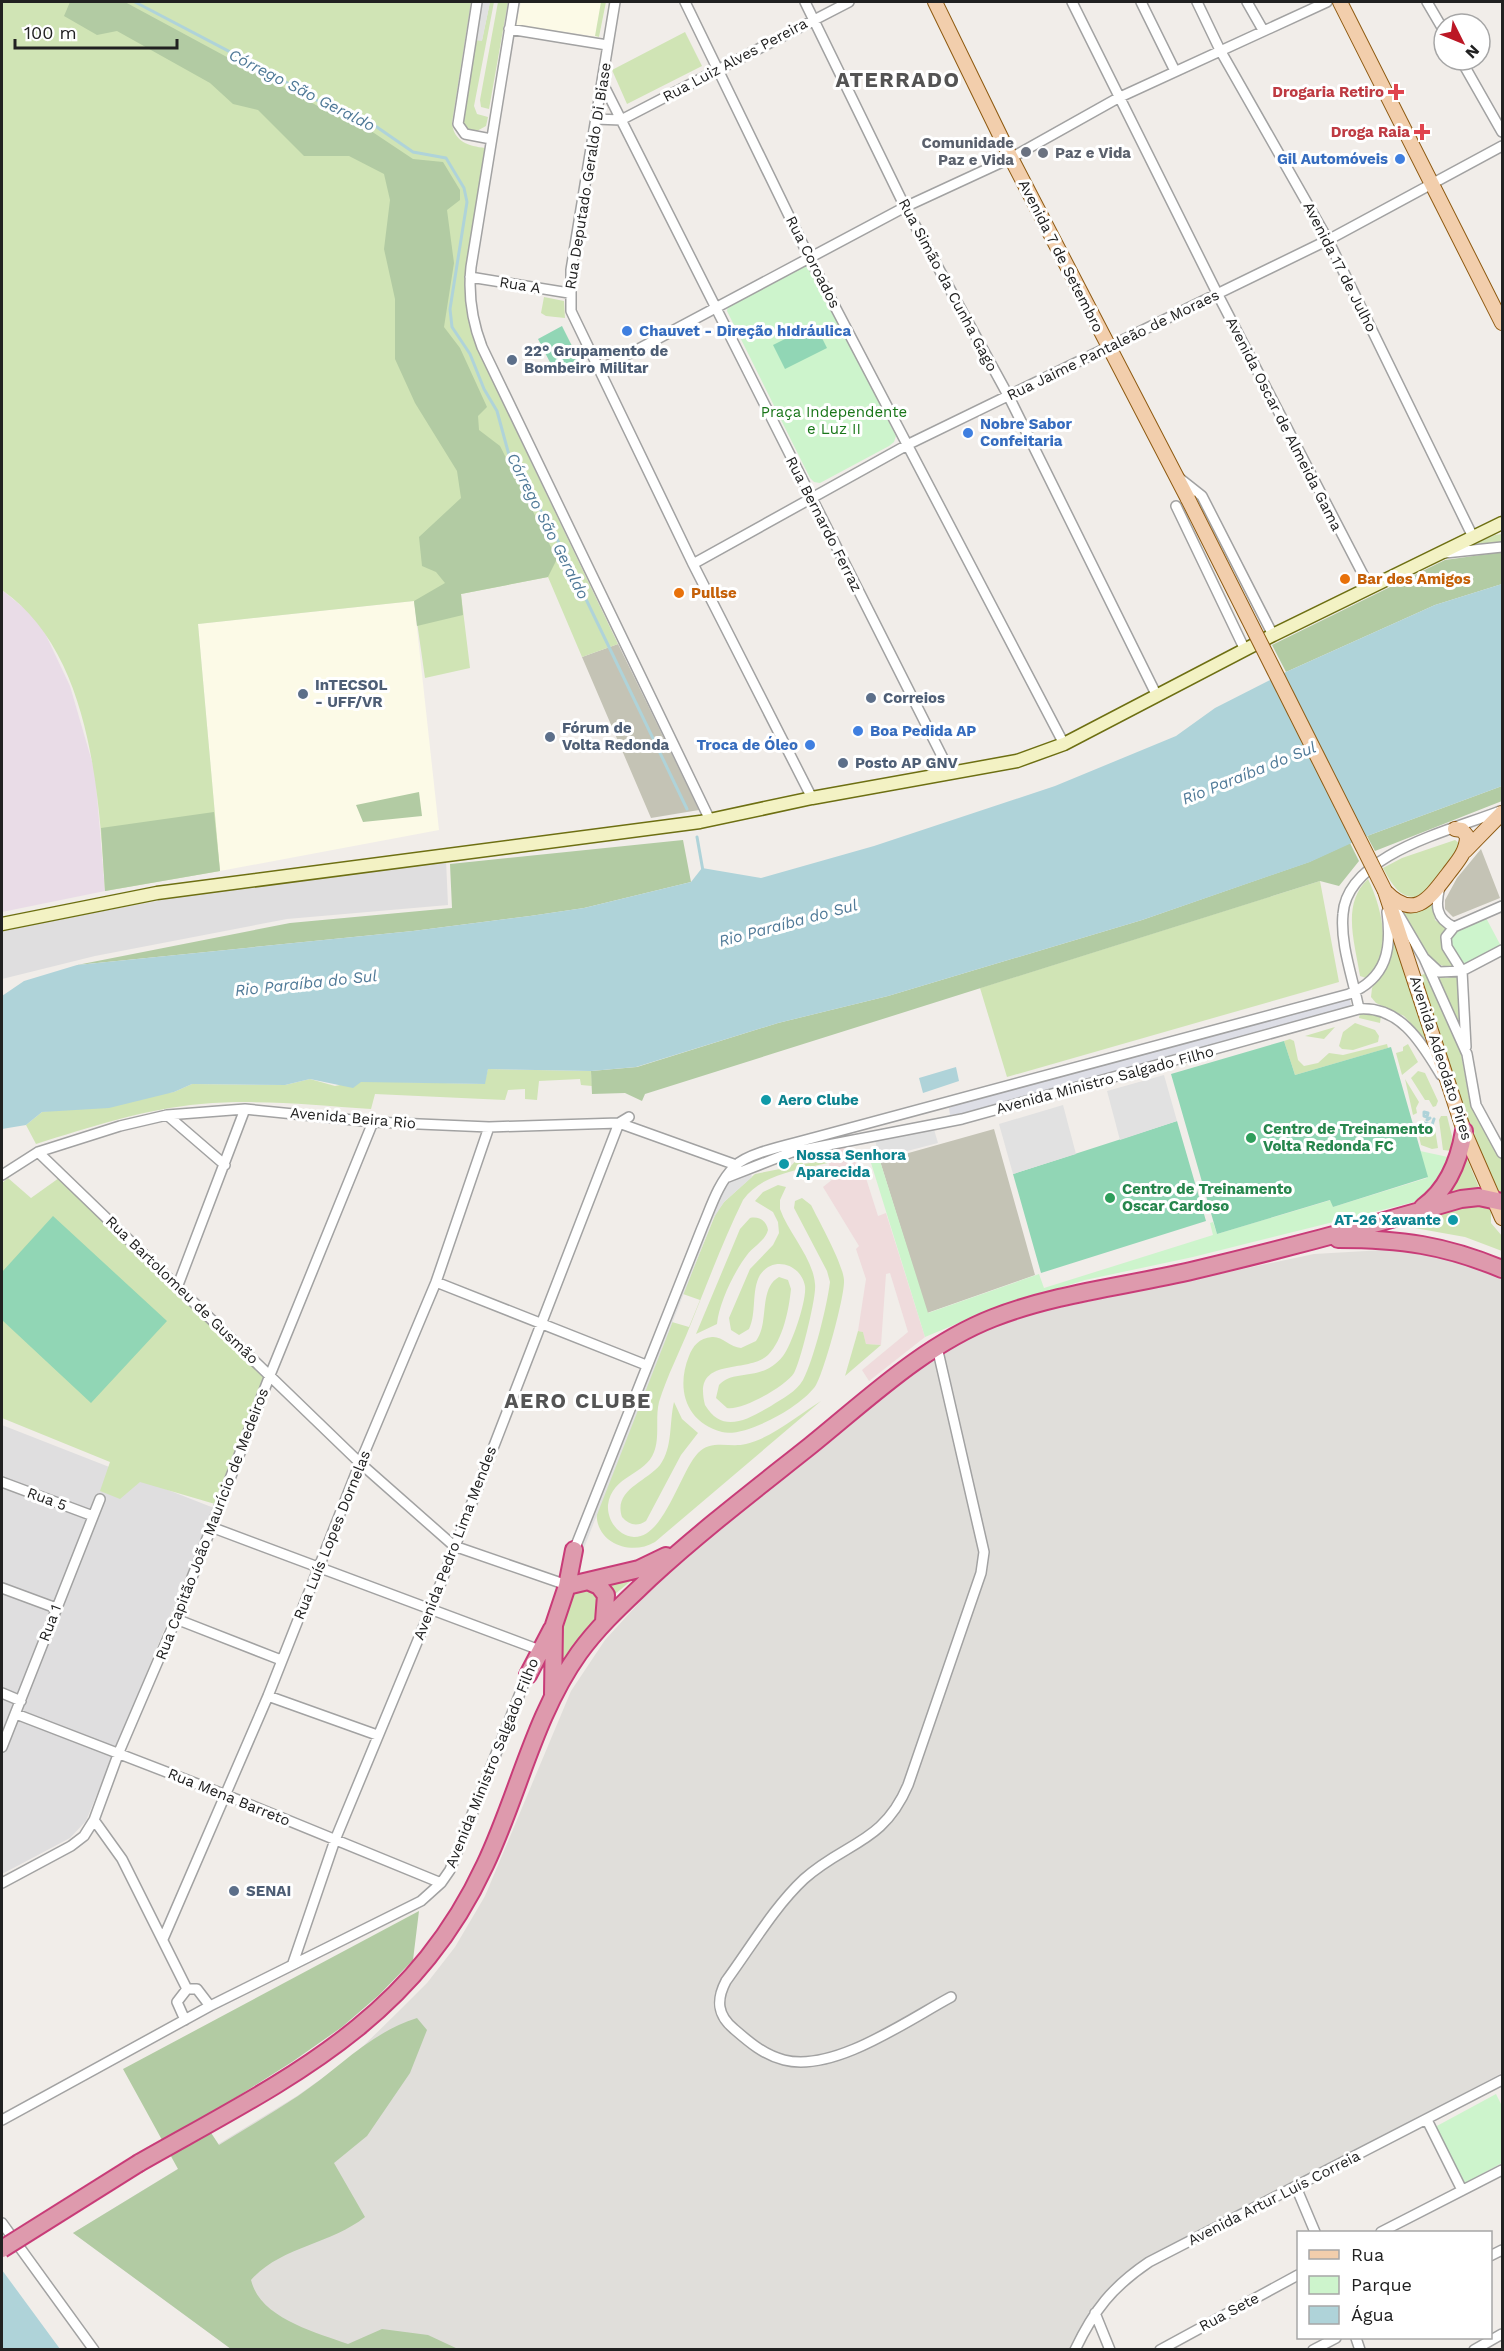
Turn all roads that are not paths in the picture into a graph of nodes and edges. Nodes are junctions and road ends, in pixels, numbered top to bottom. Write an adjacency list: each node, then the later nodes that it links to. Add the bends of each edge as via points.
1 (477, 2): 27 (street, via 458,124 465,134)
2 (514, 2): 15 (street)
3 (615, 2): 17 (street, Rua Deputado Geraldo Di Biase)
4 (685, 2): 19 (street, Rua Coroados)
5 (805, 2): 14 (street, Rua Simão da Cunha Gago)
6 (849, 2): 14 (street, Rua Luiz Alves Pereira)
7 (935, 2): 29 (main road, Avenida 7 de Setembro)
8 (1072, 2): 23 (street, Avenida Oscar de Almeida Gama)
9 (1141, 2): 20 (street)
10 (1197, 2): 18 (street, Avenida 17 de Julho)
11 (1247, 2): 16 (street)
12 (1326, 2): 16 (street)
13 (1340, 2): 30 (main road)
14 (814, 19): 19 (street, Rua Luiz Alves Pereira); 31 (street, Rua Simão da Cunha Gago)
15 (509, 29): 17 (street); 27 (street)
16 (1263, 30): 18 (street)
17 (607, 45): 22 (street, Rua Deputado Geraldo Di Biase)
18 (1220, 50): 20 (street); 32 (street, Avenida 17 de Julho)
19 (719, 69): 25 (street, Rua Luiz Alves Pereira); 33 (street, Rua Coroados)
20 (1175, 71): 23 (street)
21 (1468, 72): 26 (street)
22 (602, 82): 24 (street, Rua Deputado Geraldo Di Biase); 25 (street, Rua Bernardo Ferraz)
23 (1118, 98): 29 (street); 36 (street, Avenida Oscar de Almeida Gama)
24 (596, 119): 25 (street); 35 (street, Rua Deputado Geraldo Di Biase)
25 (621, 120): 37 (street, Rua Bernardo Ferraz)
26 (1503, 132)
27 (491, 139): 34 (street)
28 (1503, 146): 30 (street, Rua Jaime Pantaleão de Moraes)
29 (1011, 158): 31 (street); 39 (main road, Avenida 7 de Setembro)
30 (1430, 183): 32 (street, Rua Jaime Pantaleão de Moraes); 38 (main road)
31 (905, 207): 33 (street); 41 (street, Rua Simão da Cunha Gago)
32 (1328, 240): 36 (street, Rua Jaime Pantaleão de Moraes); 47 (street, Avenida 17 de Julho)
33 (810, 259): 37 (street); 42 (street, Rua Coroados)
34 (470, 277): 35 (street, Rua A); 59 (street, via 471,308 482,347)
35 (569, 293): 40 (street, Rua Deputado Geraldo Di Biase, via 574,321)
36 (1217, 293): 39 (street, Rua Jaime Pantaleão de Moraes); 51 (street, Avenida Oscar de Almeida Gama)
37 (714, 308): 40 (street); 44 (street, Rua Bernardo Ferraz)
38 (1503, 323)
39 (1109, 348): 41 (street, Rua Jaime Pantaleão de Moraes); 43 (main road, Avenida 7 de Setembro)
40 (599, 370): 50 (street, Rua Deputado Geraldo Di Biase)
41 (1008, 397): 42 (street, Rua Jaime Pantaleão de Moraes); 54 (street, Rua Simão da Cunha Gago)
42 (909, 444): 44 (street, Rua Jaime Pantaleão de Moraes); 55 (street, Rua Coroados)
43 (1176, 475): 52 (street, Avenida 7 de Setembro, via 1202,496); 63 (main road, Avenida 7 de Setembro, bridge)
44 (812, 499): 50 (street, Rua Jaime Pantaleão de Moraes); 56 (street, Rua Bernardo Ferraz)
45 (1176, 506): 53 (street)
46 (1503, 523): 47 (street)
47 (1473, 537): 49 (street)
48 (1503, 547): 49 (street)
49 (1442, 553): 51 (street)
50 (693, 564): 57 (street, Rua Deputado Geraldo Di Biase)
51 (1370, 588): 52 (street)
52 (1273, 636): 53 (street)
53 (1245, 650): 54 (street)
54 (1157, 696): 55 (street)
55 (1064, 744): 56 (street, via 1017,761)
56 (950, 772): 57 (street)
57 (812, 798): 59 (street)
58 (1503, 812): 60 (street); 61 (main road)
59 (705, 821): 65 (street, via 157,893)
60 (1455, 829): 61 (main road, via 1467,836); 70 (street, via 1382,859 1349,889 1342,926)
61 (1466, 851): 62 (main road)
62 (1441, 883): 63 (main road, via 1429,898 1414,905 1396,902); 66 (street, via 1438,913)
63 (1385, 891): 68 (street); 70 (street, Avenida Ministro Salgado Filho, via 1389,930 1386,954 1375,977); 73 (main road, Avenida Adeodato Pires)
64 (1503, 906): 66 (street)
65 (2, 924)
66 (1454, 927): 69 (street, via 1446,943)
67 (1503, 950): 69 (street)
68 (1424, 958): 69 (street, via 1439,972); 72 (street)
69 (1462, 971): 72 (street)
70 (1356, 991): 71 (street); 85 (street, Avenida Ministro Salgado Filho, via 813,1138)
71 (1359, 1009): 73 (street, Avenida Ministro Salgado Filho, via 1384,1013 1412,1031); 87 (street, Avenida Ministro Salgado Filho, via 962,1119 792,1152)
72 (1467, 1054): 82 (street, via 1473,1097)
73 (1449, 1089): 80 (main road, Avenida Adeodato Pires)
74 (245, 1109): 75 (street, Avenida Beira Rio); 77 (street, Avenida Beira Rio); 84 (street)
75 (167, 1115): 81 (street, Avenida Beira Rio); 84 (street)
76 (629, 1117): 78 (street)
77 (373, 1122): 79 (street, Avenida Beira Rio); 98 (street, Rua Capitão João Maurício de Medeiros)
78 (619, 1123): 79 (street, Avenida Beira Rio); 83 (street, Avenida Beira Rio); 95 (street, Avenida Pedro Lima Mendes)
79 (489, 1127): 93 (street, Rua Luís Lopes Dornelas)
80 (1464, 1131): 88 (main road, Avenida Adeodato Pires); 89 (highway, via 1449,1178 1437,1195)
81 (38, 1152): 86 (street, Avenida Beira Rio); 94 (street, Rua Bartolomeu de Gusmão)
82 (1503, 1154)
83 (710, 1157): 85 (street, Avenida Beira Rio); 87 (street)
84 (225, 1165): 94 (street)
85 (736, 1165): 87 (street, Avenida Ministro Salgado Filho)
86 (2, 1175)
87 (726, 1178): 97 (street, Avenida Ministro Salgado Filho)
88 (1498, 1201): 89 (highway, via 1471,1197); 90 (main road, Avenida Adeodato Pires)
89 (1416, 1212): 91 (highway)
90 (1503, 1218)
91 (1313, 1239): 92 (highway, via 1433,1245); 96 (highway, via 1012,1311)
92 (1503, 1269)
93 (436, 1282): 95 (street); 99 (street, Rua Luís Lopes Dornelas)
94 (178, 1285): 98 (street, Rua Bartolomeu de Gusmão)
95 (542, 1324): 97 (street); 105 (street, Avenida Pedro Lima Mendes)
96 (937, 1347): 104 (highway); 135 (street, via 984,1552 968,1614 897,1808 870,1837 802,1881 726,1981 718,2001 727,2023 758,2049 797,2062 827,2058 859,2046)
97 (646, 1365): 106 (street, Avenida Ministro Salgado Filho)
98 (270, 1375): 99 (street, Rua Bartolomeu de Gusmão); 103 (street, Rua Capitão João Maurício de Medeiros)
99 (360, 1463): 105 (street, Rua Bartolomeu de Gusmão); 107 (street, Rua Luís Lopes Dornelas)
100 (2, 1482): 102 (street, Rua 5)
101 (100, 1498): 102 (street, Rua 1)
102 (93, 1516): 111 (street, Rua 1)
103 (211, 1527): 107 (street); 113 (street, Rua Capitão João Maurício de Medeiros)
104 (689, 1542): 108 (highway, via 639,1569); 114 (highway)
105 (454, 1546): 109 (street, Rua Bartolomeu de Gusmão); 112 (street, Avenida Pedro Lima Mendes)
106 (574, 1550): 109 (highway)
107 (318, 1569): 112 (street); 117 (street, Rua Luís Lopes Dornelas)
108 (590, 1582): 109 (highway); 114 (highway, via 606,1595)
109 (564, 1585): 115 (highway); 116 (street, Avenida Ministro Salgado Filho)
110 (2, 1588): 111 (street)
111 (56, 1608): 122 (street, Rua 1)
112 (430, 1611): 116 (street); 124 (street, Avenida Pedro Lima Mendes)
113 (176, 1619): 117 (street); 126 (street, Rua Capitão João Maurício de Medeiros)
114 (604, 1621): 120 (highway)
115 (554, 1625): 118 (highway); 120 (highway)
116 (537, 1649): 118 (street, Avenida Ministro Salgado Filho)
117 (281, 1660): 121 (street, Rua Luís Lopes Dornelas)
118 (528, 1675): 131 (street, Avenida Ministro Salgado Filho, via 450,1870)
119 (2, 1693): 122 (street)
120 (553, 1695): 147 (highway, bridge, via 478,1881 444,1938 413,1976 374,2015 306,2068 139,2163)
121 (268, 1696): 124 (street); 127 (street, Rua Luís Lopes Dornelas)
122 (21, 1701): 123 (street, Rua 1)
123 (16, 1714): 125 (street, Rua 1); 126 (street, Rua Mena Barreto)
124 (377, 1735): 129 (street, Avenida Pedro Lima Mendes)
125 (2, 1747)
126 (119, 1752): 127 (street, Rua Mena Barreto); 128 (street, Rua Capitão João Maurício de Medeiros)
127 (226, 1795): 129 (street, Rua Mena Barreto); 132 (street, Rua Luís Lopes Dornelas)
128 (94, 1820): 130 (street, Rua Capitão João Maurício de Medeiros, via 84,1836 70,1846); 132 (street, via 122,1859)
129 (335, 1840): 131 (street, Rua Mena Barreto); 133 (street, Avenida Pedro Lima Mendes)
130 (2, 1883)
131 (441, 1883): 133 (street, Avenida Ministro Salgado Filho, via 421,1901)
132 (163, 1939): 134 (street)
133 (293, 1963): 136 (street, Avenida Ministro Salgado Filho)
134 (187, 1989): 136 (street, via 197,1989); 137 (street, via 177,2002)
135 (951, 1997)
136 (210, 2006): 137 (street, Avenida Ministro Salgado Filho)
137 (185, 2020): 139 (street, Avenida Ministro Salgado Filho)
138 (1501, 2084): 140 (street, Avenida Artur Luís Correia)
139 (2, 2120)
140 (1427, 2120): 142 (street, Avenida Artur Luís Correia); 143 (street)
141 (1501, 2173): 143 (street)
142 (1296, 2187): 145 (street); 149 (street, Avenida Artur Luís Correia, via 1149,2262 1112,2290)
143 (1462, 2190): 146 (street)
144 (2, 2223): 152 (street)
145 (1315, 2231)
146 (1383, 2231)
147 (2, 2249)
148 (1297, 2277): 155 (street, Rua Sete)
149 (1095, 2313): 153 (street, Avenida Artur Luís Correia); 154 (street)
150 (1503, 2334): 157 (street)
151 (1332, 2339): 156 (street)
152 (94, 2349)
153 (1075, 2349)
154 (1110, 2349)
155 (1160, 2349)
156 (1313, 2349)
157 (1474, 2349)

